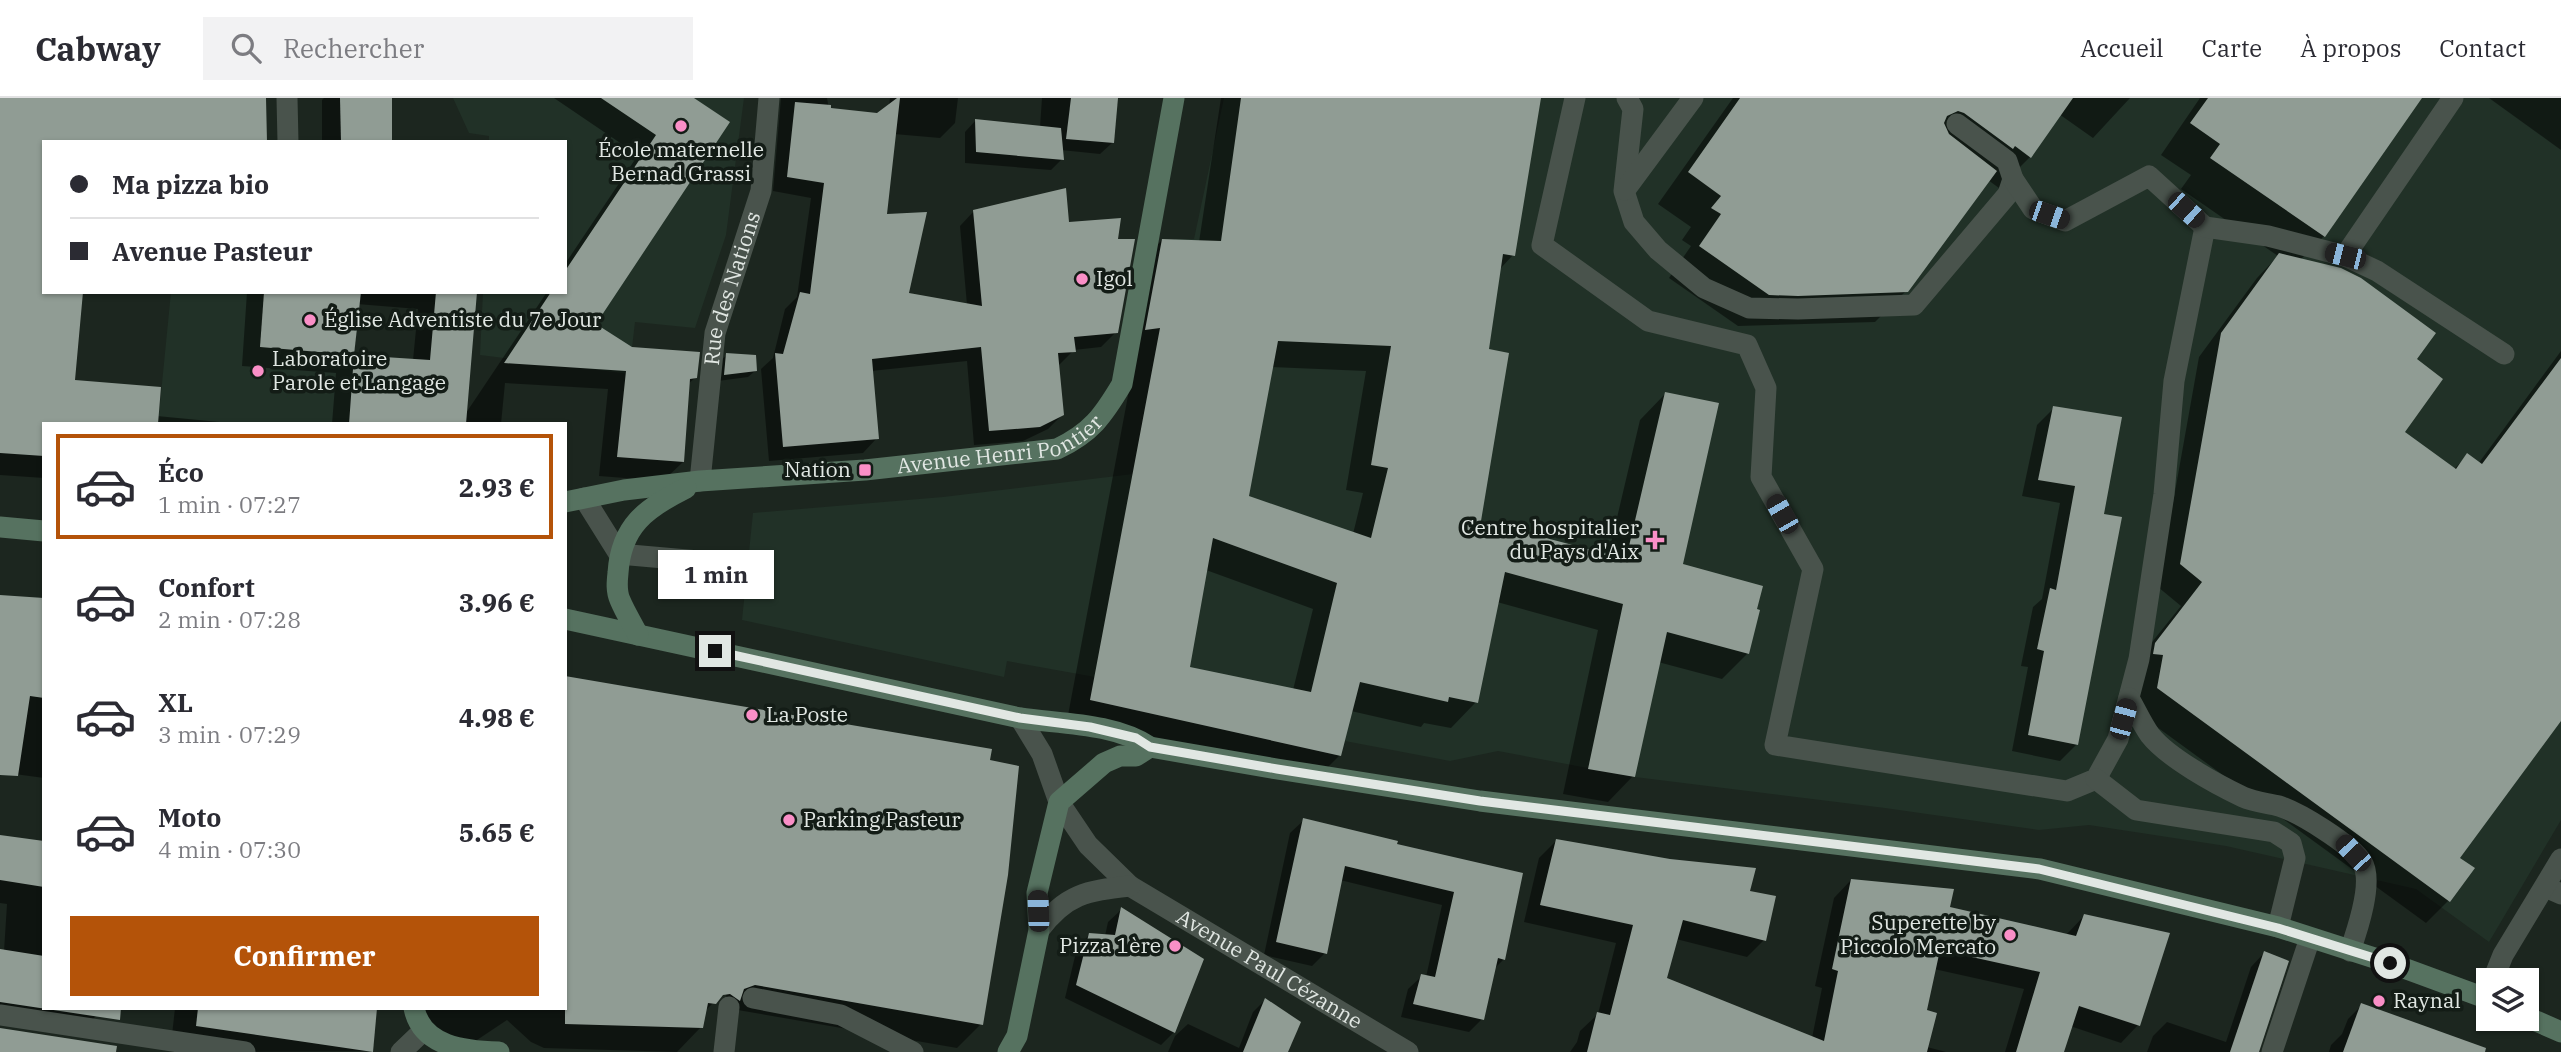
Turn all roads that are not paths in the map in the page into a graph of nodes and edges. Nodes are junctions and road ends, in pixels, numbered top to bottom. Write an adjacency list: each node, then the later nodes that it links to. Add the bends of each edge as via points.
1 (287, 98): 9 (street)
2 (769, 98): 15 (street, Rue des Nations, via 761,191 715,333)
3 (1174, 98): 15 (main road, Avenue Henri Pontier, via 1122,384 1103,415 1081,438 1045,451)
4 (1575, 98): 26 (street, via 1542,245 1648,321 1747,345 1766,388 1761,477 1813,569 1775,745 2067,791)
5 (1627, 98): 11 (street, via 1633,109)
6 (1693, 98): 11 (street)
7 (2453, 98): 13 (street)
8 (1957, 124): 10 (street, via 2007,161)
9 (288, 140)
10 (2013, 179): 11 (street, via 2008,194 1914,306 1749,308 1704,288 1658,250 1634,222); 12 (street, via 2033,209 2065,221 2149,176)
11 (1624, 191)
12 (2205, 227): 13 (street, via 2267,236); 23 (street, via 2174,381 2164,494)
13 (2345, 256): 14 (street)
14 (2504, 354)
15 (700, 481): 16 (main road, Avenue Henri Pontier); 19 (main road, via 653,504 629,529)
16 (575, 500): 19 (street)
17 (0, 527): 18 (main road)
18 (42, 531)
19 (619, 554): 20 (street); 22 (main road, via 619,599)
20 (755, 566)
21 (567, 619): 22 (main road)
22 (638, 635): 24 (main road)
23 (2129, 698): 26 (street, via 2118,739); 34 (street, via 2150,735 2170,754 2245,798 2282,807 2314,825 2343,842 2364,864 2366,889)
24 (1020, 718): 25 (main road, via 1090,727 1136,738); 27 (street, Avenue Paul Cézanne, via 1041,754)
25 (1150, 747): 27 (main road, via 1136,756 1104,763); 31 (main road, via 1480,801 2039,869)
26 (2096, 779): 31 (street, via 2136,810 2274,832 2291,843 2295,858)
27 (1059, 802): 29 (street, Avenue Paul Cézanne, via 1088,845); 32 (main road, via 1037,893)
28 (2561, 859): 30 (street)
29 (1130, 886): 32 (street, via 1082,894 1054,909); 50 (street, Avenue Paul Cézanne)
30 (2553, 890): 35 (street)
31 (2278, 928): 33 (main road)
32 (1039, 930): 49 (main road, via 1017,1036)
33 (2310, 938): 34 (main road); 51 (street)
34 (2350, 951): 36 (main road)
35 (2498, 968)
36 (2476, 988)
37 (753, 998): 48 (street, via 841,1014)
38 (729, 1007): 47 (street)
39 (415, 1010): 42 (main road)
40 (0, 1015): 44 (street)
41 (2539, 1022): 43 (main road)
42 (424, 1031): 45 (street); 46 (main road, via 442,1043 470,1051)
43 (2561, 1032)
44 (246, 1052)
45 (401, 1052)
46 (499, 1052)
47 (724, 1052)
48 (913, 1052)
49 (1008, 1052)
50 (1408, 1052)
51 (2272, 1052)

